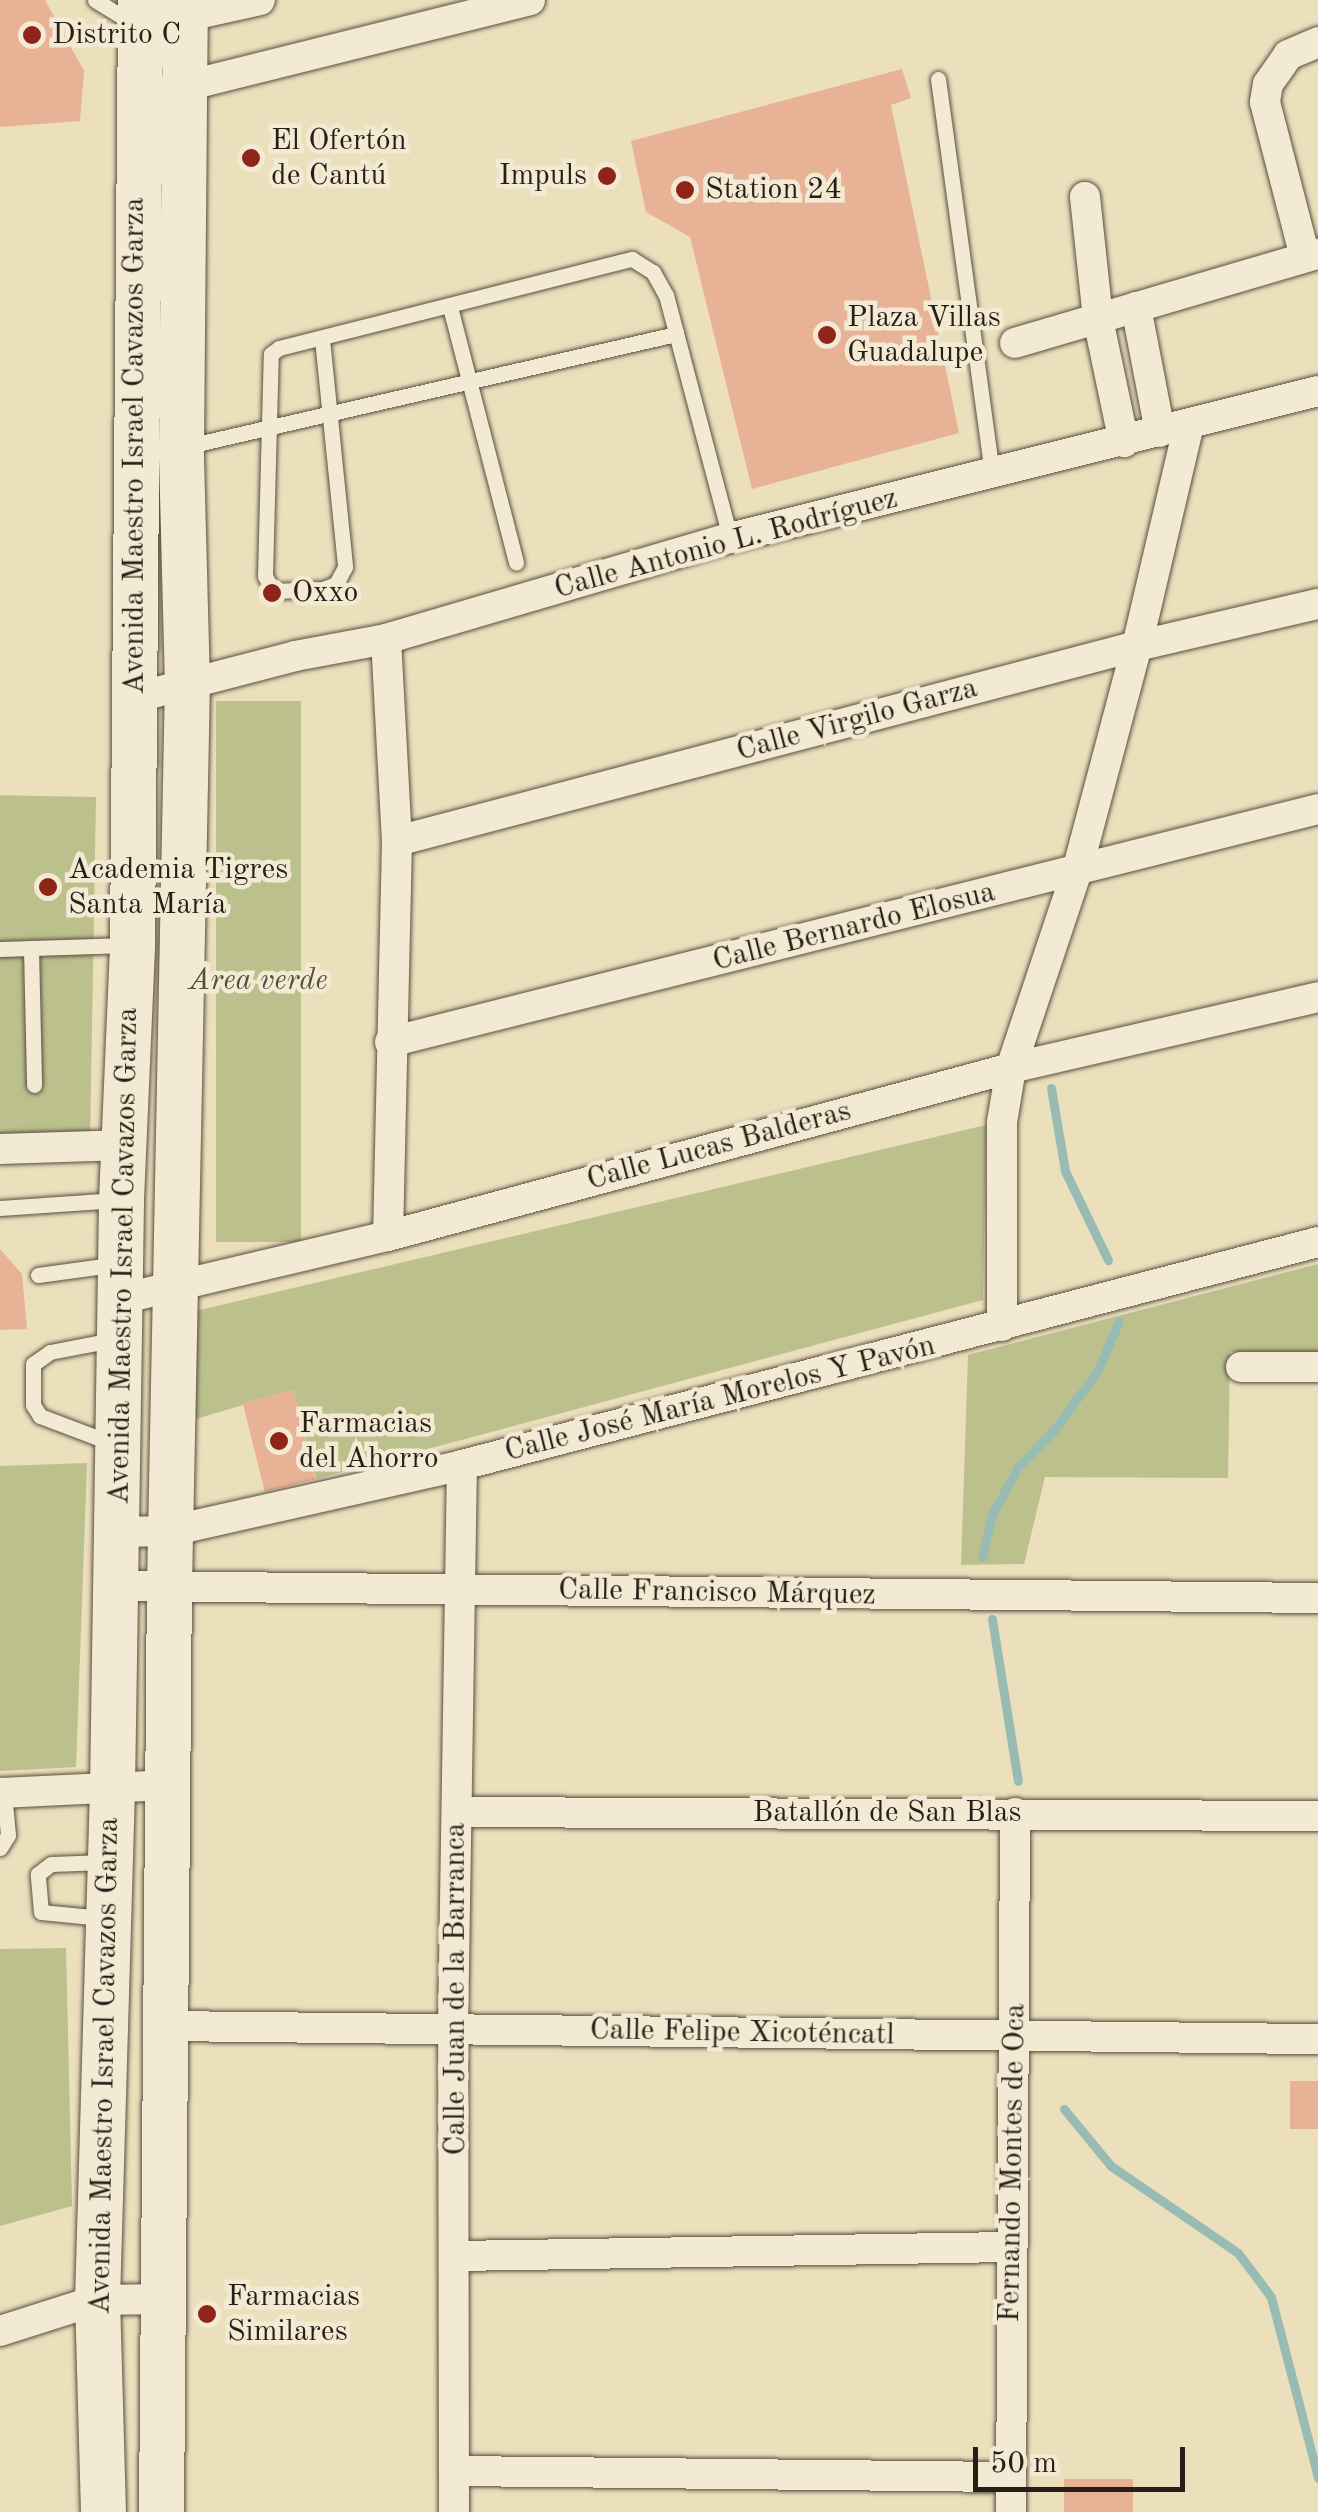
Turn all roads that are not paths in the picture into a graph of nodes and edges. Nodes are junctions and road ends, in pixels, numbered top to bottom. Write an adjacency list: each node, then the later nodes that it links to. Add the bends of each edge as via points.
1 (96, 0): 5 (lane)
2 (260, 0): 4 (street)
3 (530, 0): 8 (street)
4 (185, 8): 5 (street); 8 (main road, Avenida Maestro Israel Cavazos Garza)
5 (140, 13): 9 (main road, Avenida Maestro Israel Cavazos Garza)
6 (1312, 43): 11 (street, via 1276,68 1265,102)
7 (938, 80): 25 (lane)
8 (185, 87): 9 (street); 24 (main road, Avenida Maestro Israel Cavazos Garza)
9 (137, 98): 32 (main road, Avenida Maestro Israel Cavazos Garza)
10 (1085, 198): 14 (street)
11 (1312, 256): 13 (street)
12 (450, 307): 15 (lane, via 632,259 644,262 661,284); 16 (lane); 18 (lane)
13 (1136, 307): 14 (street); 22 (street)
14 (1098, 318): 17 (street); 23 (street)
15 (676, 334): 18 (lane); 26 (lane)
16 (322, 339): 20 (lane); 21 (lane, via 270,354)
17 (1015, 343)
18 (472, 381): 20 (lane); 27 (lane)
19 (1318, 391): 22 (street, Calle Antonio L. Rodríguez)
20 (332, 413): 21 (lane); 21 (lane, via 345,567 336,584 322,589 278,593 265,576)
21 (266, 428): 24 (lane)
22 (1174, 428): 23 (street, Calle Antonio L. Rodríguez); 30 (street)
23 (1124, 442): 25 (street, Calle Antonio L. Rodríguez)
24 (181, 448): 31 (main road, Avenida Maestro Israel Cavazos Garza)
25 (992, 474): 26 (street, Calle Antonio L. Rodríguez)
26 (730, 538): 29 (street, Calle Antonio L. Rodríguez)
27 (516, 562)
28 (1318, 604): 30 (street, Calle Virgilo Garza)
29 (386, 639): 31 (street, Calle Antonio L. Rodríguez); 34 (street)
30 (1137, 646): 34 (street, Calle Virgilo Garza); 35 (street)
31 (187, 686): 32 (street, Calle Antonio L. Rodríguez); 50 (main road, Avenida Maestro Israel Cavazos Garza)
32 (134, 698): 36 (main road, Avenida Maestro Israel Cavazos Garza)
33 (1318, 809): 35 (street, Calle Bernardo Elosua)
34 (397, 841): 40 (street)
35 (1077, 871): 40 (street, Calle Bernardo Elosua); 41 (street)
36 (132, 944): 37 (lane); 43 (main road, Avenida Maestro Israel Cavazos Garza)
37 (31, 948): 38 (lane); 42 (lane)
38 (0, 949)
39 (1318, 997): 41 (street, Calle Lucas Balderas)
40 (390, 1042): 47 (street)
41 (1011, 1068): 47 (street, Calle Lucas Balderas); 52 (street, via 1002,1122)
42 (34, 1085)
43 (126, 1145): 44 (street); 45 (main road, Avenida Maestro Israel Cavazos Garza)
44 (0, 1149)
45 (121, 1199): 46 (lane); 51 (main road, Avenida Maestro Israel Cavazos Garza)
46 (0, 1208)
47 (388, 1236): 50 (street, Calle Lucas Balderas)
48 (1318, 1242): 52 (street, Calle José María Morelos Y Pavón)
49 (38, 1275): 51 (lane)
50 (177, 1289): 51 (street, Calle Lucas Balderas); 57 (main road, Avenida Maestro Israel Cavazos Garza)
51 (121, 1300): 55 (main road, Avenida Maestro Israel Cavazos Garza); 55 (lane, via 33,1364 32,1405 40,1416)
52 (1002, 1326): 56 (street, Calle José María Morelos Y Pavón)
53 (1241, 1367): 54 (street)
54 (1318, 1367)
55 (118, 1446): 58 (main road, Avenida Maestro Israel Cavazos Garza)
56 (462, 1465): 57 (street, Calle José María Morelos Y Pavón); 61 (street, Calle Juan de la Barranca)
57 (170, 1531): 58 (street, Calle José María Morelos Y Pavón); 60 (main road, Avenida Maestro Israel Cavazos Garza)
58 (117, 1532): 59 (main road, Avenida Maestro Israel Cavazos Garza)
59 (115, 1586): 60 (street, Calle Francisco Márquez); 64 (main road, Avenida Maestro Israel Cavazos Garza)
60 (168, 1586): 61 (street, Calle Francisco Márquez); 63 (main road, Avenida Maestro Israel Cavazos Garza)
61 (462, 1591): 62 (street, Calle Francisco Márquez); 66 (street, Calle Juan de la Barranca)
62 (1318, 1598)
63 (167, 1785): 64 (street); 72 (main road, Avenida Maestro Israel Cavazos Garza)
64 (112, 1788): 65 (street); 70 (main road, Avenida Maestro Israel Cavazos Garza)
65 (2, 1792): 69 (lane, via 8,1834)
66 (456, 1812): 67 (street, Batallón de San Blas); 73 (street, Calle Juan de la Barranca)
67 (1014, 1813): 68 (street, Batallón de San Blas); 74 (street, Fernando Montes de Oca)
68 (1318, 1816)
69 (0, 1848)
70 (110, 1862): 71 (main road, Avenida Maestro Israel Cavazos Garza); 71 (lane, via 52,1864 38,1874 41,1912)
71 (108, 1919): 79 (main road, Avenida Maestro Israel Cavazos Garza)
72 (165, 2026): 73 (street, Calle Felipe Xicoténcatl); 78 (main road, Avenida Maestro Israel Cavazos Garza)
73 (453, 2028): 74 (street, Calle Felipe Xicoténcatl); 77 (street, Calle Juan de la Barranca)
74 (1015, 2036): 75 (street, Calle Felipe Xicoténcatl); 76 (street, Fernando Montes de Oca)
75 (1318, 2039)
76 (1012, 2248): 77 (street); 82 (street, Fernando Montes de Oca)
77 (456, 2256): 81 (street, Calle Juan de la Barranca)
78 (164, 2298): 79 (street); 84 (main road, Avenida Maestro Israel Cavazos Garza)
79 (98, 2300): 80 (street); 83 (main road, Avenida Maestro Israel Cavazos Garza)
80 (0, 2332)
81 (454, 2471): 82 (street); 85 (street, Calle Juan de la Barranca)
82 (1011, 2477): 86 (street, Fernando Montes de Oca)
83 (104, 2512)
84 (161, 2512)
85 (454, 2512)
86 (1011, 2512)

